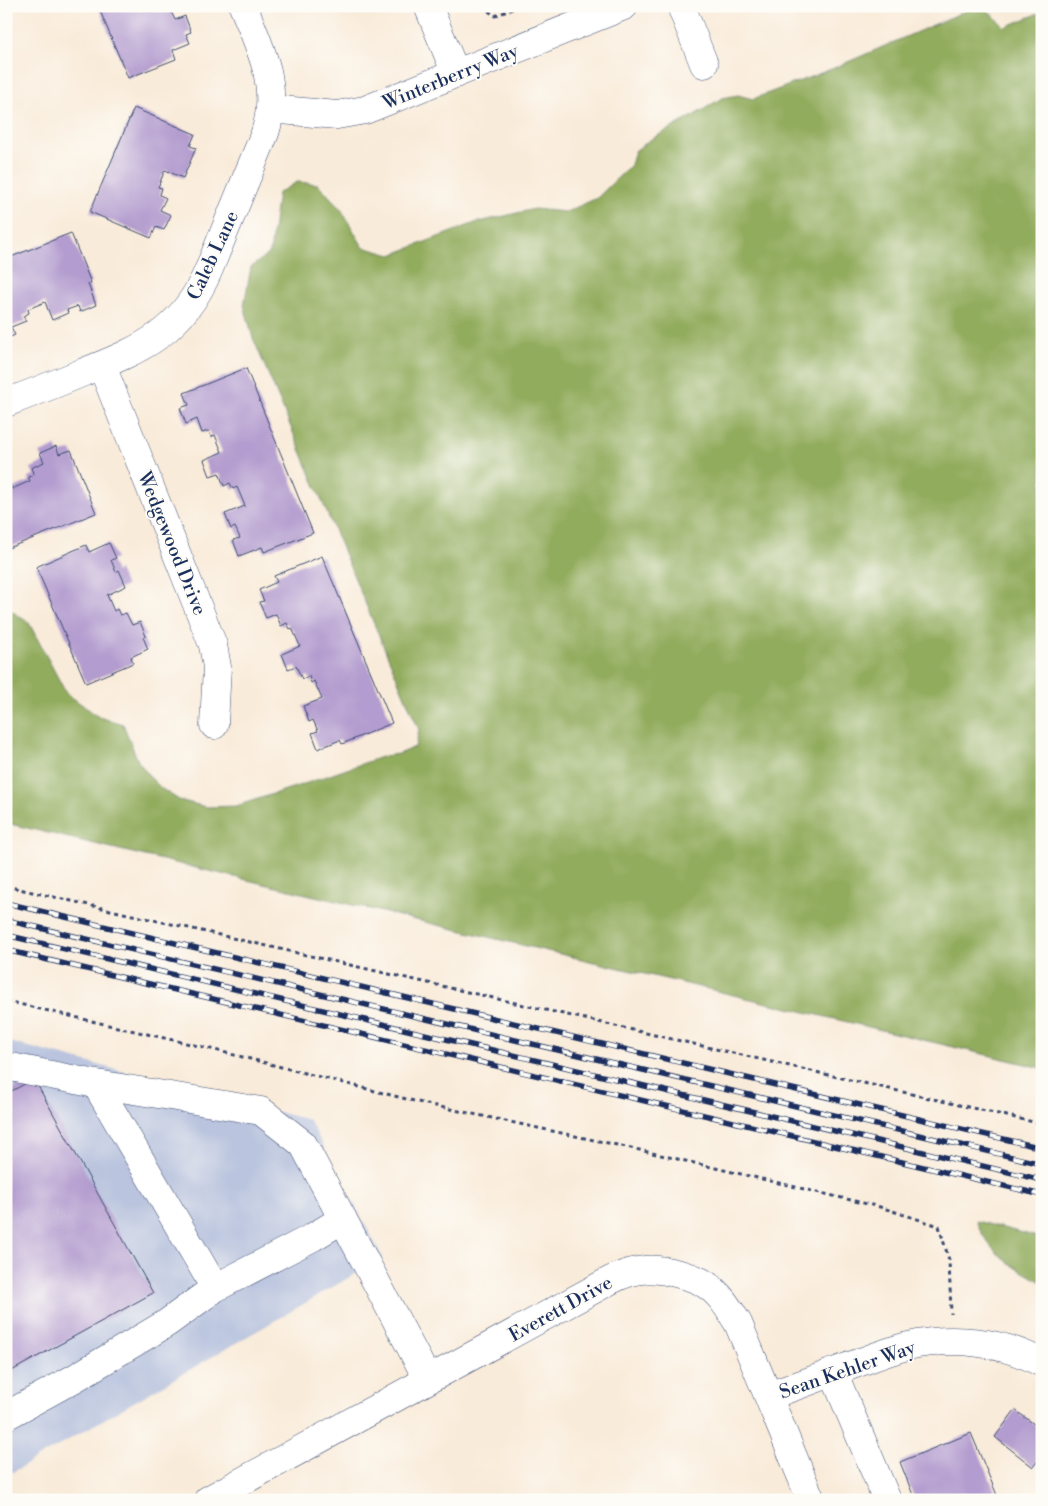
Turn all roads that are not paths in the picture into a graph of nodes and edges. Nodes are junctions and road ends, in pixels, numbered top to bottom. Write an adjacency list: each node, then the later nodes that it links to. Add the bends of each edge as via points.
1 (243, 6): 7 (street, Caleb Lane, via 267,67)
2 (428, 6): 6 (street)
3 (624, 6): 6 (street, Winterberry Way)
4 (681, 6): 5 (street)
5 (704, 64)
6 (456, 74): 7 (street, Winterberry Way, via 374,107 346,114)
7 (270, 110): 8 (street, Caleb Lane, via 262,140 194,298 157,337)
8 (102, 366): 9 (street, Caleb Lane); 10 (street, Wedgewood Drive, via 214,645 217,666)
9 (6, 404)
10 (214, 726)
11 (6, 1066): 12 (street)
12 (96, 1084): 13 (street, via 261,1111 303,1144); 14 (street)
13 (343, 1219): 14 (street); 17 (street)
14 (215, 1288): 19 (street, via 167,1322)
15 (1042, 1363): 16 (street, Sean Kehler Way, via 1000,1347 952,1341 907,1347)
16 (833, 1372): 18 (street, Sean Kehler Way); 22 (street)
17 (428, 1380): 18 (street, Everett Drive, via 611,1280 634,1270 650,1268 678,1273 705,1284 716,1293 738,1323); 20 (street, Everett Drive)
18 (768, 1396): 21 (street, Everett Drive)
19 (6, 1416)
20 (208, 1500)
21 (811, 1500)
22 (887, 1500)

